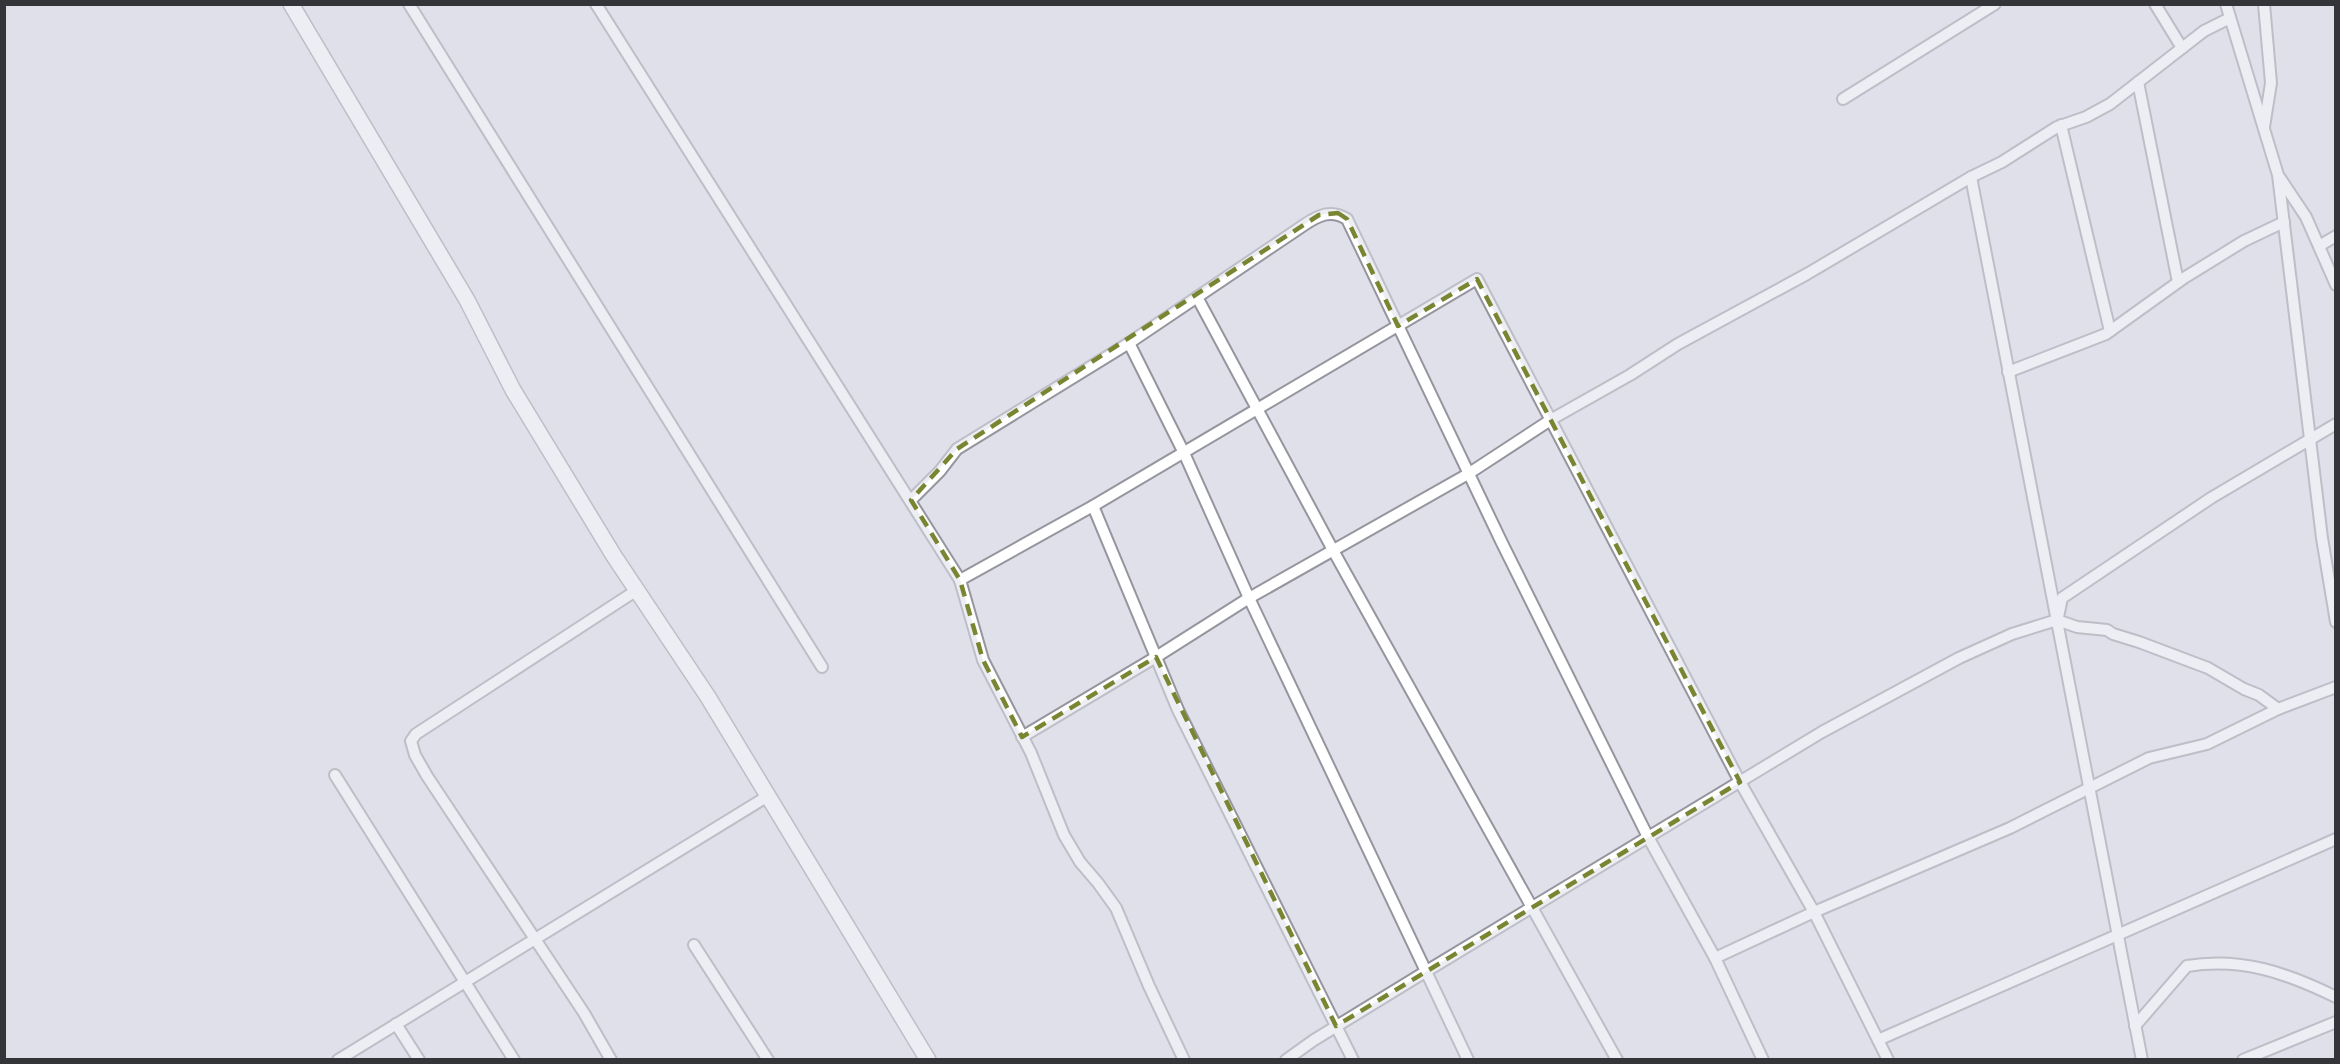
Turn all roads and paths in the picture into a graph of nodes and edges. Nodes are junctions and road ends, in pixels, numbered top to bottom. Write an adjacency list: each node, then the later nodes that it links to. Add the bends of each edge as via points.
1 (291, 4): 36 (street, via 467,300 513,390)
2 (409, 4): 41 (street)
3 (596, 4): 32 (street)
4 (1995, 4): 11 (street)
5 (2155, 4): 9 (street)
6 (2226, 4): 8 (street)
7 (2264, 4): 13 (street, via 2271,83)
8 (2230, 18): 9 (street); 13 (street)
9 (2182, 48): 10 (street)
10 (2138, 82): 12 (street, via 2110,104); 19 (street)
11 (1843, 99)
12 (2061, 125): 15 (street); 23 (street)
13 (2263, 131): 14 (street)
14 (2278, 175): 16 (street); 18 (street, via 2306,217)
15 (1971, 177): 25 (street); 27 (street)
16 (2284, 222): 19 (street, via 2244,241); 29 (street)
17 (2336, 236): 18 (street)
18 (2319, 246): 20 (street)
19 (2178, 282): 23 (street)
20 (2336, 285)
21 (1197, 297): 22 (street, via 1319,215 1338,213 1347,219); 24 (street); 26 (street)
22 (1398, 326): 26 (street); 27 (street, via 1477,279); 31 (street)
23 (2110, 331): 25 (street)
24 (1129, 343): 30 (street); 32 (street, via 957,449)
25 (2008, 372): 38 (street)
26 (1257, 410): 30 (street); 34 (street)
27 (1552, 419): 31 (street); 46 (street)
28 (2336, 424): 29 (street)
29 (2310, 439): 38 (street, via 2211,498 2062,598); 39 (street)
30 (1184, 453): 33 (street); 37 (street)
31 (1468, 474): 34 (street); 49 (street)
32 (911, 500): 35 (street)
33 (1093, 506): 35 (street); 40 (street)
34 (1334, 552): 37 (street); 51 (street)
35 (960, 580): 44 (street, via 983,660)
36 (637, 590): 48 (street); 54 (street, via 416,734 411,741 427,776)
37 (1249, 598): 40 (street); 57 (street)
38 (2057, 620): 43 (street, via 2107,630 2208,669); 46 (street, via 2012,634 1959,658 1822,732); 47 (street)
39 (2336, 622)
40 (1156, 657): 44 (street); 62 (street, via 1178,710)
41 (822, 667)
42 (2336, 687): 43 (street)
43 (2278, 709): 47 (street, via 2206,744 2149,758)
44 (1022, 736): 71 (street, via 1064,835 1116,908)
45 (335, 776): 58 (street)
46 (1740, 782): 49 (street); 52 (street)
47 (2089, 788): 52 (street, via 2010,828); 53 (street)
48 (768, 796): 54 (street); 70 (street)
49 (1648, 837): 51 (street); 56 (street)
50 (2336, 839): 53 (street)
51 (1532, 907): 57 (street); 75 (street)
52 (1814, 912): 56 (street); 64 (street)
53 (2117, 933): 63 (street); 64 (street)
54 (535, 939): 58 (street); 68 (street)
55 (694, 945): 69 (street)
56 (1715, 958): 76 (street)
57 (1425, 972): 62 (street); 74 (street)
58 (465, 982): 61 (street); 67 (street)
59 (2336, 997): 63 (street, via 2298,979 2256,966 2197,964 2187,966)
60 (2336, 1022): 79 (street)
61 (396, 1024): 65 (street); 66 (street)
62 (1336, 1026): 72 (street); 73 (street)
63 (2135, 1026): 78 (street)
64 (1878, 1040): 77 (street)
65 (338, 1059)
66 (419, 1059)
67 (514, 1059)
68 (611, 1059)
69 (768, 1059)
70 (928, 1059)
71 (1184, 1059)
72 (1287, 1059)
73 (1353, 1059)
74 (1468, 1059)
75 (1617, 1059)
76 (1763, 1059)
77 (1888, 1059)
78 (2142, 1059)
79 (2242, 1059)

